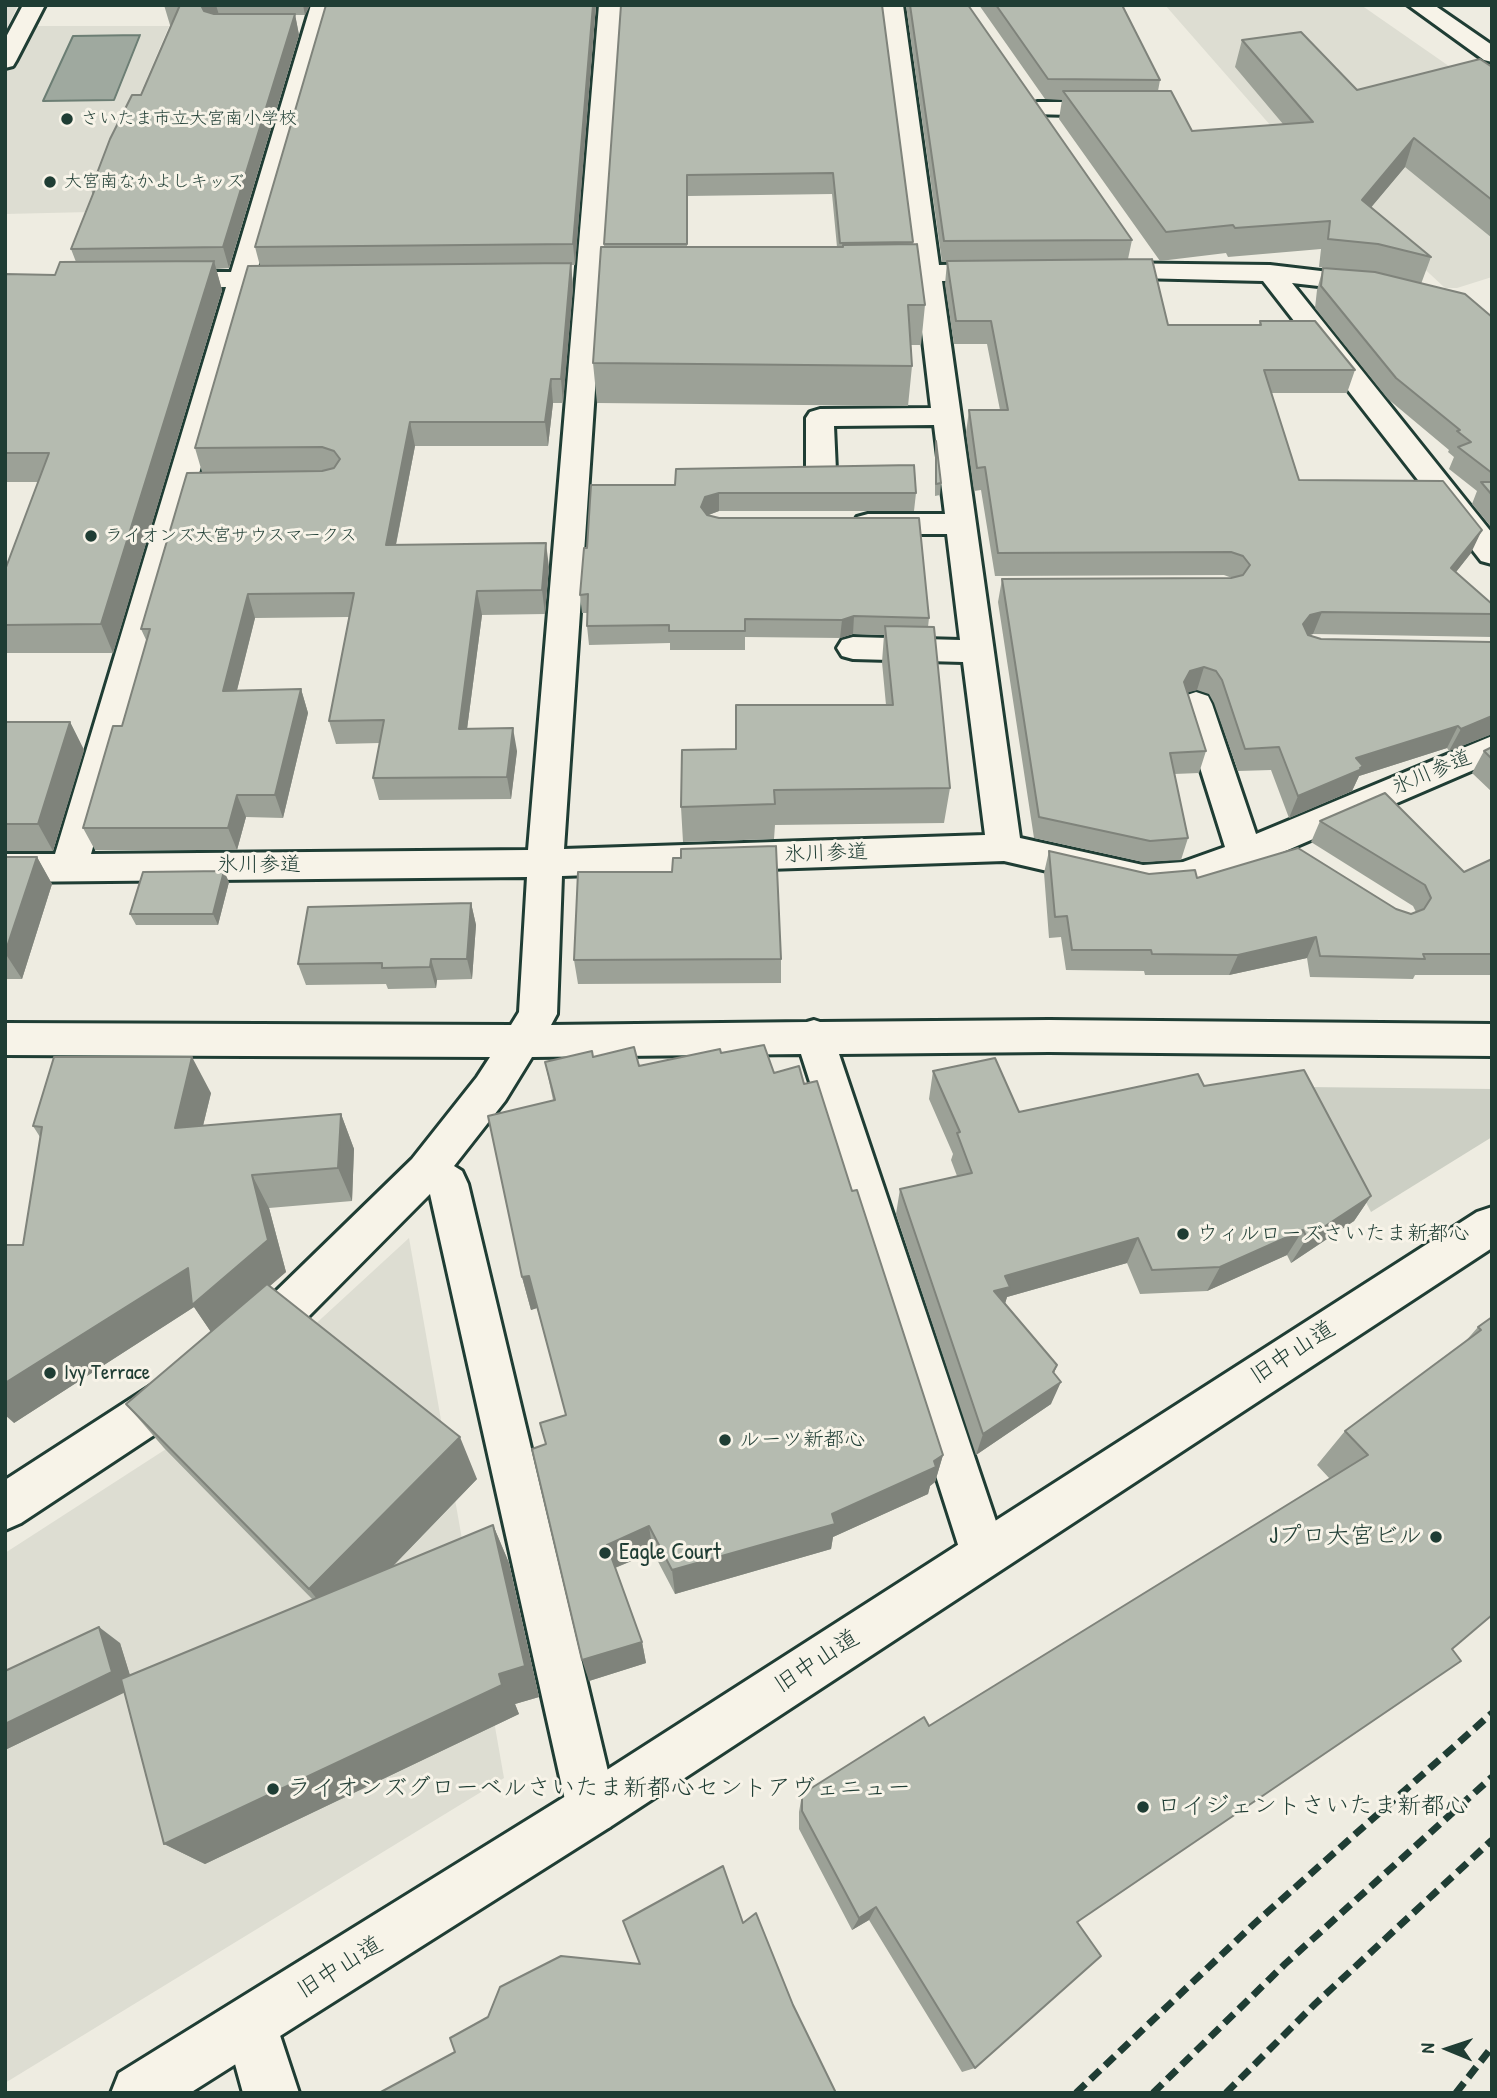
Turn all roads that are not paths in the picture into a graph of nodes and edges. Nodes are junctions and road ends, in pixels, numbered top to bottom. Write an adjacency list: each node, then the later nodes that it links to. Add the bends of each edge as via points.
1 (34, 5): 7 (street)
2 (610, 5): 35 (street)
3 (892, 5): 16 (street)
4 (1419, 5): 6 (street)
5 (309, 18): 20 (street)
6 (1492, 55)
7 (5, 61)
8 (1023, 88): 9 (street)
9 (1038, 109): 10 (street); 11 (street)
10 (1134, 109)
11 (1053, 131)
12 (1135, 249): 14 (street)
13 (1080, 271): 14 (street)
14 (1150, 271): 17 (street)
15 (1024, 272): 16 (street)
16 (927, 273): 18 (street); 23 (street)
17 (1269, 273): 22 (street); 27 (street)
18 (846, 274)
19 (325, 278): 20 (street)
20 (242, 279): 21 (street); 36 (street, via 195,484)
21 (144, 280)
22 (1392, 289)
23 (947, 416): 24 (street, via 820,418); 26 (street)
24 (821, 471)
25 (841, 524): 26 (street)
26 (961, 524): 29 (street, via 983,589)
27 (1492, 554)
28 (853, 648): 29 (street)
29 (978, 651): 33 (street)
30 (1196, 704): 32 (street)
31 (1492, 748): 32 (street, 氷川参道)
32 (1260, 847): 33 (street, 氷川参道, via 1183,876 1143,879); 34 (street)
33 (1004, 848): 35 (street, 氷川参道)
34 (1308, 861)
35 (545, 863): 36 (street, 氷川参道); 41 (street, via 538,1014)
36 (69, 867): 37 (street, 氷川参道)
37 (5, 868)
38 (814, 1036): 40 (street); 41 (street); 45 (street)
39 (5, 1039): 41 (street)
40 (1492, 1040)
41 (523, 1041): 42 (street)
42 (426, 1171): 44 (street, via 283,1313 221,1363); 46 (street, via 448,1184)
43 (1492, 1225): 45 (street, 旧中山道)
44 (5, 1507)
45 (984, 1554): 46 (street, 旧中山道)
46 (592, 1809): 47 (street, 旧中山道)
47 (251, 2024): 48 (street, 旧中山道); 49 (street)
48 (139, 2093)
49 (271, 2093)

